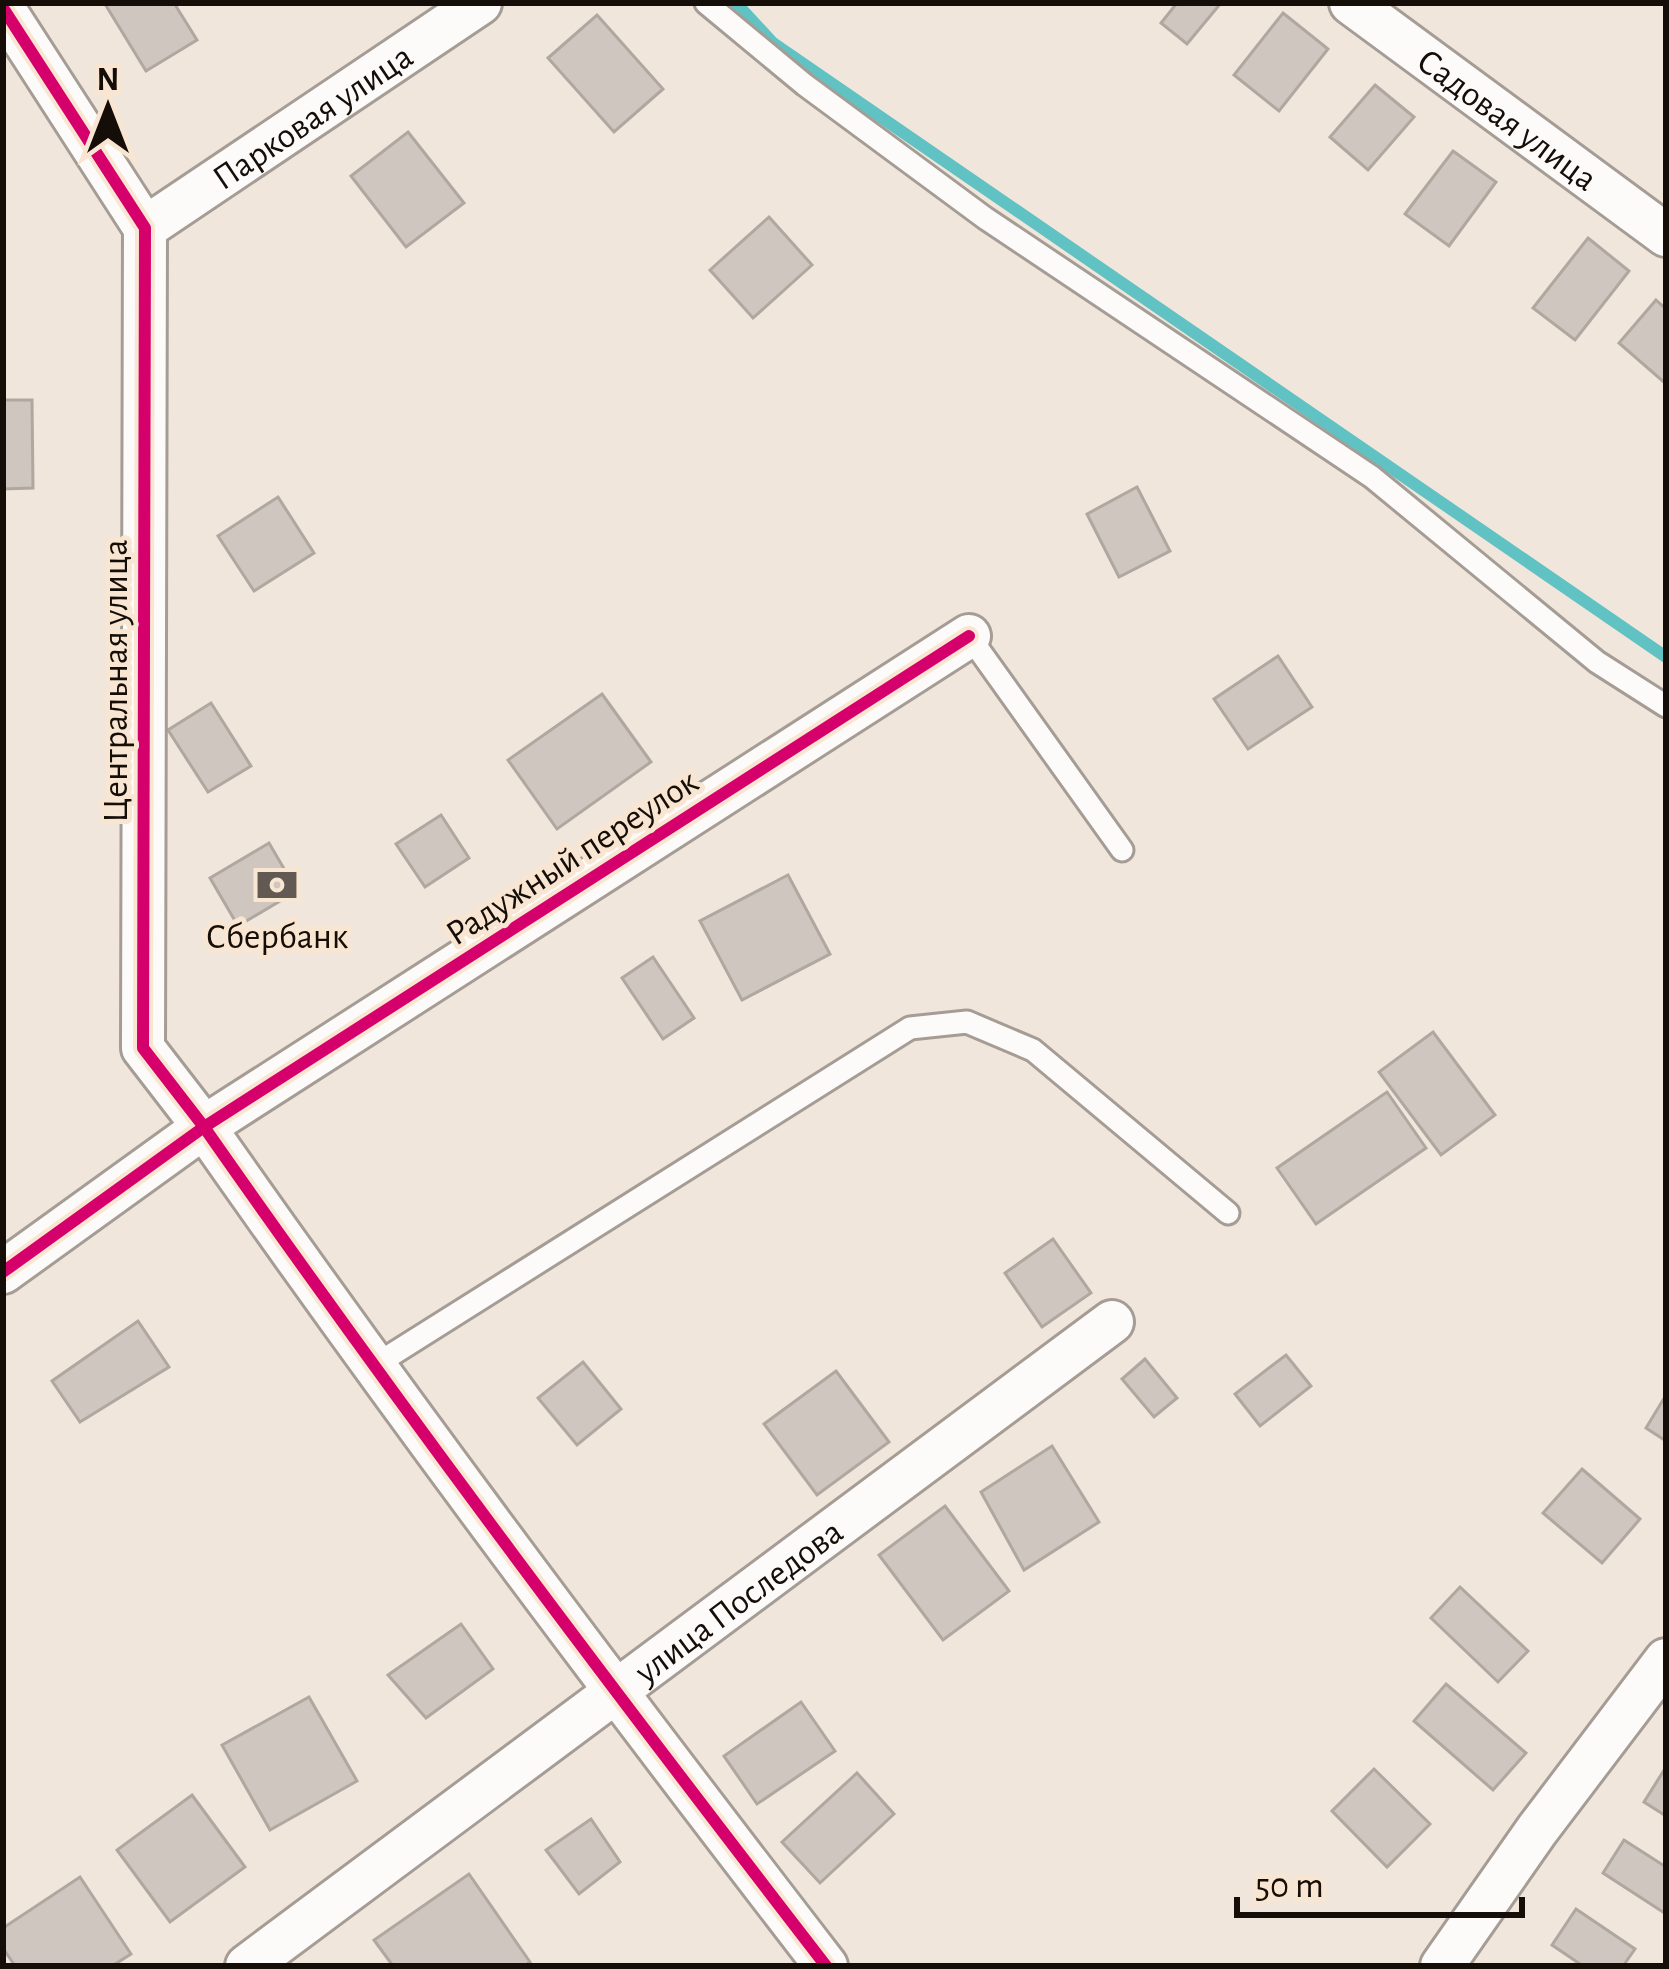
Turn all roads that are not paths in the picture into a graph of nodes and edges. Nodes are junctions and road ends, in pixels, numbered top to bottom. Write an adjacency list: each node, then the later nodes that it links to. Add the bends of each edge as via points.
1 (480, 3): 5 (street, Парковая улица)
2 (706, 3): 8 (lane, via 985,218 1372,477 1597,662)
3 (1351, 3): 6 (street, Садовая улица)
4 (3, 8): 5 (street)
5 (145, 228): 10 (street, Центральная улица, via 143,1048)
6 (1666, 235)
7 (969, 636): 9 (lane); 10 (street, Радужный переулок)
8 (1666, 706)
9 (1122, 850)
10 (204, 1127): 12 (street); 14 (street, Центральная улица)
11 (1228, 1213): 14 (lane, via 1034,1050 967,1022 910,1028)
12 (3, 1272)
13 (1112, 1322): 16 (street, улица Последова)
14 (372, 1367): 16 (street, Центральная улица)
15 (1666, 1660): 19 (street)
16 (614, 1691): 17 (street, улица Последова); 18 (street, Центральная улица)
17 (247, 1966)
18 (826, 1966)
19 (1442, 1966)

